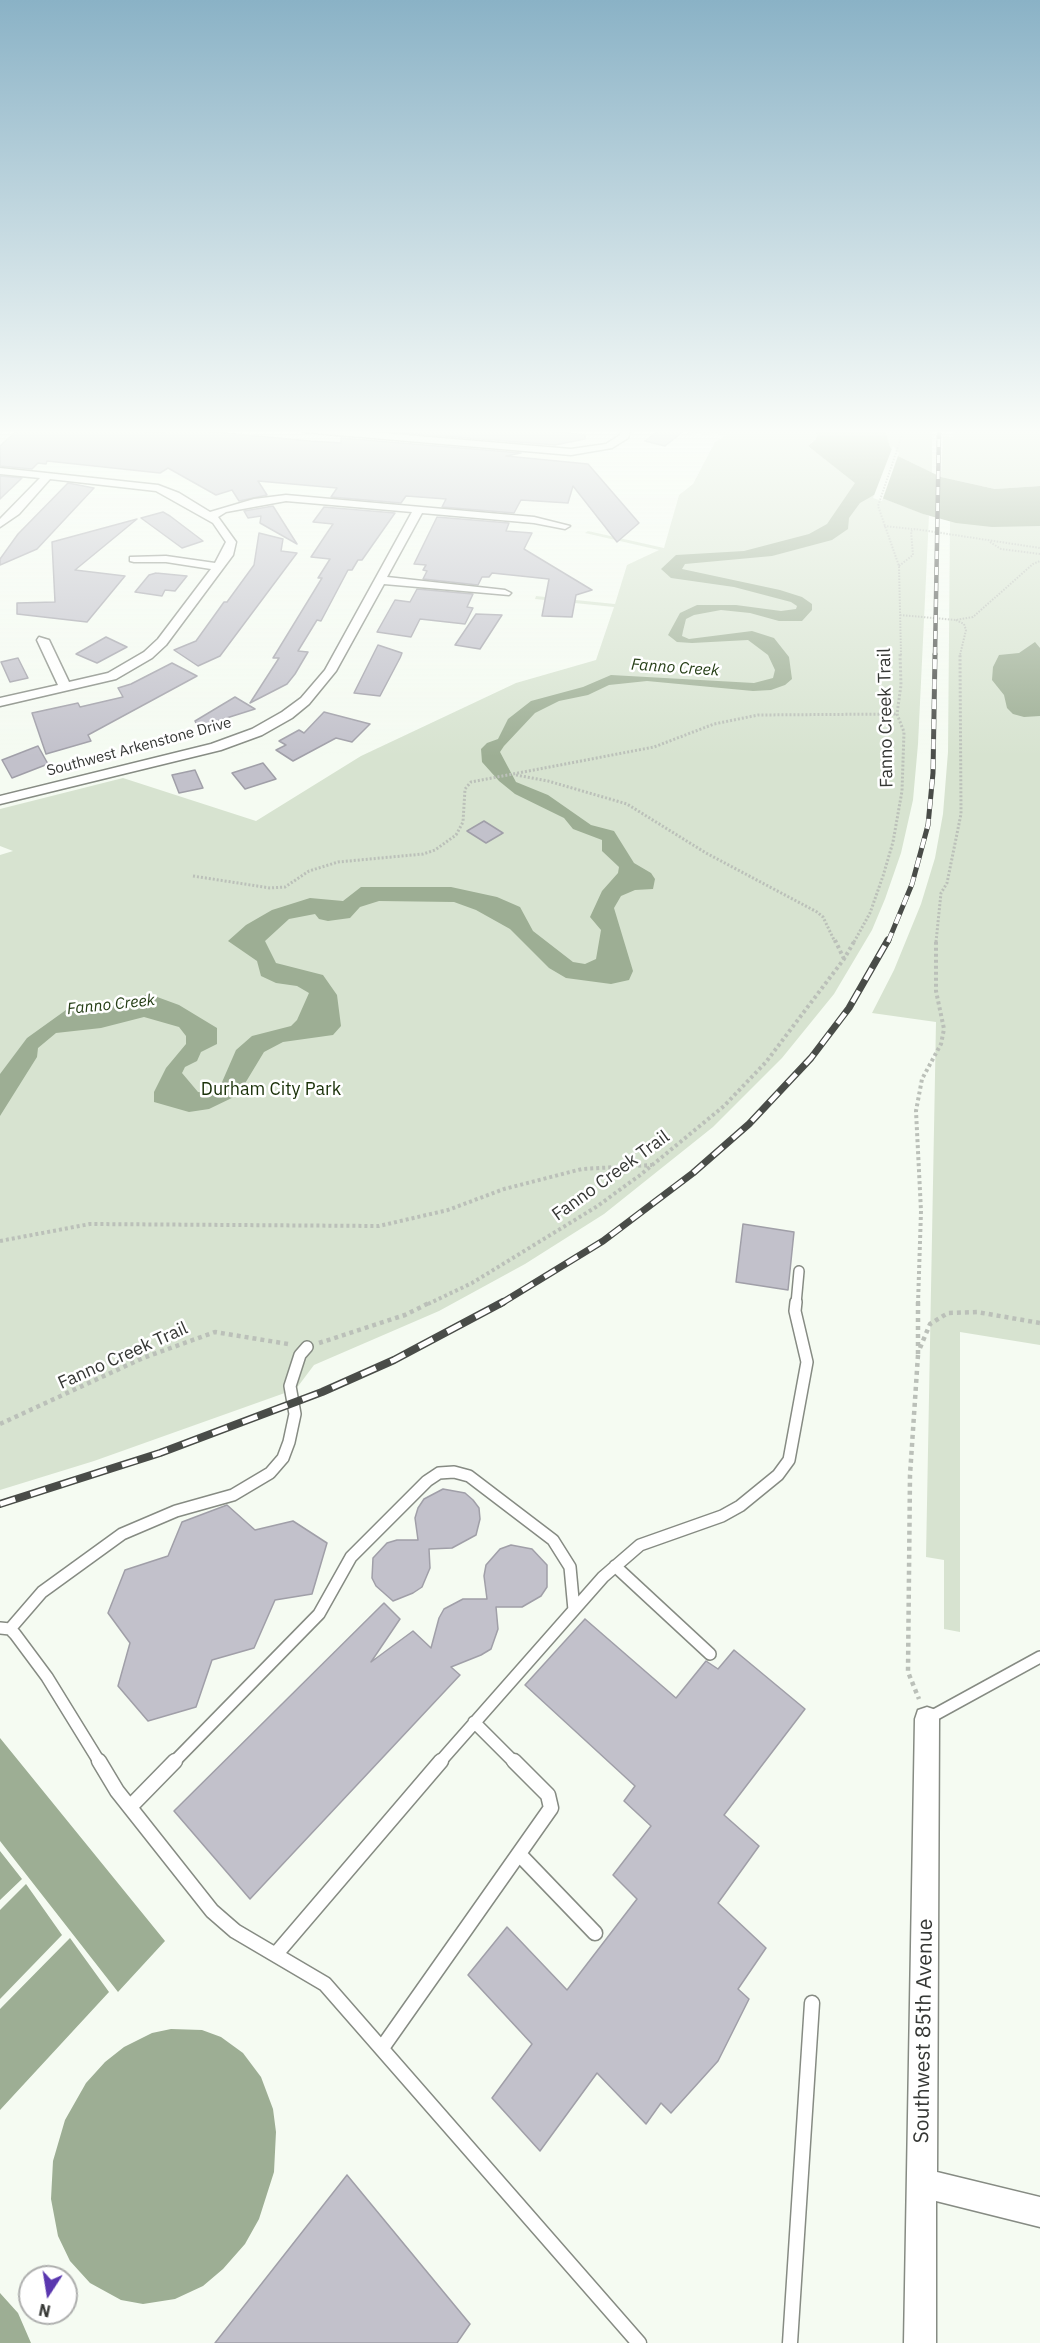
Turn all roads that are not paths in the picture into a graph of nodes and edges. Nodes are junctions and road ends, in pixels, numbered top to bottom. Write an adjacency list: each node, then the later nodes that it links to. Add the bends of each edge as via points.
1 (229, 538): 4 (street, via 227,555)
2 (403, 538): 5 (street, Southwest Arkenstone Drive)
3 (135, 559): 4 (street)
4 (218, 567): 8 (street, via 156,649 112,676)
5 (380, 580): 6 (street); 10 (street, Southwest Arkenstone Drive, via 330,671 305,701 287,715 257,732 216,747)
6 (505, 593)
7 (43, 640): 8 (street)
8 (66, 688): 9 (street)
9 (0, 702)
10 (0, 800)
11 (799, 1271): 13 (lane, via 795,1311 807,1362 789,1460 740,1506 640,1545)
12 (307, 1347): 15 (lane, via 300,1355 290,1386 296,1414 289,1442 283,1458 270,1473 233,1495 176,1511 122,1534 42,1592)
13 (615, 1566): 14 (lane); 16 (lane)
14 (574, 1610): 19 (lane); 20 (lane, via 570,1567 553,1540 469,1476 439,1473 351,1557 318,1614)
15 (5, 1629): 20 (lane, via 47,1677)
16 (710, 1654)
17 (1040, 1657): 18 (lane)
18 (927, 1719): 26 (street, Southwest 85th Avenue)
19 (474, 1722): 21 (lane, via 548,1795 551,1808); 23 (lane)
20 (130, 1807): 23 (lane, via 212,1911 235,1931)
21 (519, 1854): 22 (lane); 25 (lane)
22 (595, 1933)
23 (276, 1954): 25 (lane, via 325,1984)
24 (813, 2003): 29 (lane)
25 (382, 2048): 28 (lane)
26 (922, 2183): 27 (street); 30 (street, Southwest 85th Avenue)
27 (1040, 2212)
28 (639, 2343)
29 (790, 2343)
30 (920, 2343)

